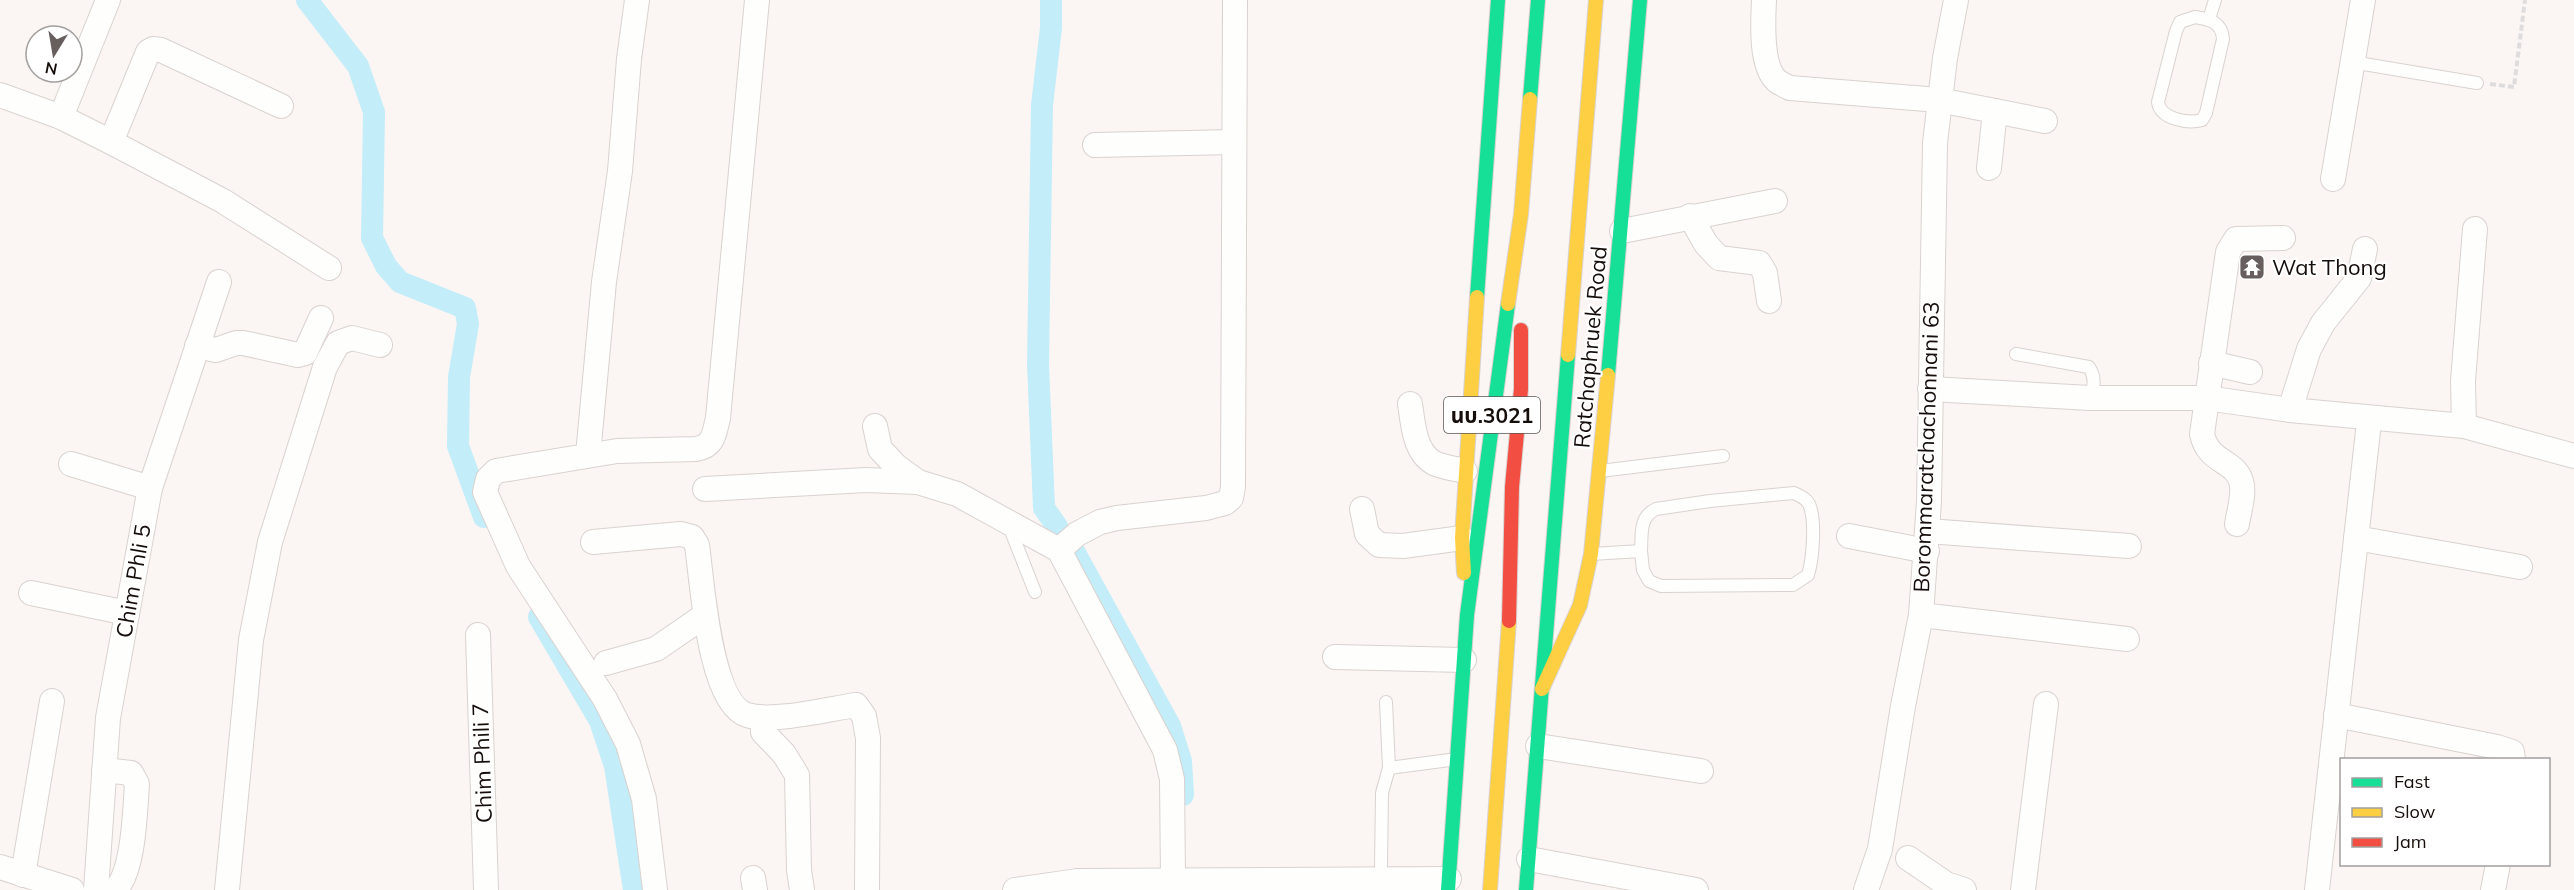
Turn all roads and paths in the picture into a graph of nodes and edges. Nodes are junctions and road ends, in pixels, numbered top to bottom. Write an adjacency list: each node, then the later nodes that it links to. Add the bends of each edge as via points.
1 (108, 0): 21 (street)
2 (637, 0): 52 (street)
3 (757, 0): 52 (street, via 713,439 706,447 696,449)
4 (1235, 0): 24 (street)
5 (1498, 0): 56 (main road)
6 (1538, 0): 29 (main road, นบ.3021)
7 (1596, 0): 85 (main road, Ratchaphruek Road / นบ.3021)
8 (1640, 0): 32 (main road, Ratchaphruek Road)
9 (1764, 0): 18 (street, via 1764,44 1770,68 1776,80 1790,88)
10 (1956, 0): 18 (street, Borommaratchachonnani 63)
11 (2215, 0): 14 (lane)
12 (2363, 0): 15 (street)
13 (2525, 0): 16 (path, via 2514,87)
14 (2209, 19): 14 (lane, via 2218,24 2223,39 2206,113 2196,122 2163,115 2158,102 2180,22)
15 (2352, 62): 16 (lane); 27 (street)
16 (2477, 83)
17 (0, 95): 21 (street)
18 (1939, 100): 20 (street); 44 (street, Borommaratchachonnani 63, via 1933,196)
19 (281, 106): 23 (street, via 153,49 148,52)
20 (1995, 111): 22 (street); 26 (street)
21 (61, 117): 23 (street)
22 (2045, 121)
23 (111, 142): 35 (street, via 223,201)
24 (1233, 142): 25 (street); 70 (street, via 1231,498 1206,508 1100,522 1077,534)
25 (1095, 145)
26 (1989, 168)
27 (2332, 179)
28 (1775, 201): 30 (street)
29 (1521, 214): 77 (main road, นบ.3021); 116 (main road, via 1521,389)
30 (1690, 216): 32 (street); 37 (street, via 1719,258 1759,263 1765,273)
31 (2475, 229): 50 (street, via 2463,381)
32 (1622, 231): 57 (main road, Ratchaphruek Road)
33 (2283, 238): 42 (street, via 2246,237 2232,243)
34 (2366, 249): 48 (street, via 2359,278 2309,348)
35 (329, 268)
36 (219, 282): 40 (street, Chim Phli 5)
37 (1769, 302)
38 (321, 318): 40 (street, via 305,353 298,356 236,343 216,350)
39 (380, 345): 110 (street, via 352,338 338,343 325,367 270,542 251,640)
40 (197, 346): 59 (street, Chim Phli 5)
41 (2016, 354): 45 (lane, via 2088,367 2094,375)
42 (2211, 363): 43 (street); 46 (street)
43 (2250, 372)
44 (1930, 389): 45 (street); 67 (street, Borommaratchachonnani 63)
45 (2090, 398): 46 (street)
46 (2206, 398): 48 (street); 63 (street, via 2202,434 2205,445 2242,483)
47 (1410, 404): 56 (street, via 1423,454 1434,463)
48 (2290, 410): 50 (street)
49 (875, 426): 58 (street, via 880,449)
50 (2464, 426): 54 (street)
51 (2368, 431): 66 (street)
52 (588, 455): 112 (street, via 496,471 488,479 485,492 518,566 605,699 628,744 644,799)
53 (1723, 456): 57 (lane)
54 (2574, 456)
55 (71, 464): 59 (street)
56 (1465, 471): 65 (main road)
57 (1599, 471): 72 (main road, Ratchaphruek Road)
58 (918, 482): 60 (street, via 866,480); 62 (street, via 957,494)
59 (150, 488): 76 (street, Chim Phli 5)
60 (705, 489)
61 (1362, 509): 65 (street, via 1367,534 1378,545 1403,546)
62 (1008, 522): 70 (street); 74 (lane)
63 (2238, 524)
64 (1848, 536): 67 (street)
65 (1462, 538): 77 (main road)
66 (2356, 538): 73 (street); 89 (street)
67 (1927, 541): 69 (street); 78 (street, Borommaratchachonnani 63)
68 (593, 542): 79 (street, via 681,534 692,537 697,545)
69 (2129, 546)
70 (1059, 550): 103 (street, via 1166,750 1172,779)
71 (1641, 551): 71 (lane, via 1643,520 1656,508 1794,493 1809,504 1813,521 1808,575 1793,585 1661,586 1649,581); 72 (lane)
72 (1591, 554): 85 (main road, Ratchaphruek Road, via 1580,605)
73 (2520, 567)
74 (1035, 592)
75 (31, 593): 76 (street)
76 (127, 612): 95 (street, Chim Phli 5, via 108,718)
77 (1467, 615): 83 (main road, นบ.3021)
78 (1921, 615): 81 (street); 119 (street, Borommaratchachonnani 63, via 1880,849)
79 (704, 616): 84 (street, via 656,649); 90 (street, via 730,703 744,715)
80 (478, 635): 111 (street, Chim Phili 7)
81 (2127, 639)
82 (1335, 657): 83 (street)
83 (1464, 660): 93 (main road, นบ.3021)
84 (606, 663)
85 (1542, 689): 91 (main road, Ratchaphruek Road / นบ.3021)
86 (52, 701): 102 (street)
87 (1386, 702): 94 (lane)
88 (2046, 704): 121 (street)
89 (2336, 715): 92 (street, via 2497,747 2512,752); 122 (street)
90 (763, 718): 113 (street, via 763,732 784,754 796,775); 114 (street, via 856,705 864,716 868,738)
91 (1538, 746): 96 (street); 98 (main road, Ratchaphruek Road / นบ.3021)
92 (2513, 758)
93 (1458, 759): 94 (lane); 106 (main road, นบ.3021)
94 (1389, 768): 99 (lane, via 1383,793)
95 (105, 771): 108 (street, Chim Phli 5); 109 (street, via 131,773 138,784 127,867)
96 (1701, 771)
97 (1908, 858): 120 (street, via 1946,884)
98 (1529, 860): 117 (main road, Ratchaphruek Road / นบ.3021); 118 (street)
99 (1381, 866)
100 (2498, 866): 123 (street)
101 (0, 867): 102 (street)
102 (24, 875): 107 (street)
103 (1173, 880): 104 (street); 105 (street)
104 (1070, 885): 115 (street)
105 (1290, 885): 106 (street)
106 (1449, 885)
107 (72, 890)
108 (96, 890)
109 (115, 890)
110 (227, 890)
111 (486, 890)
112 (655, 890)
113 (802, 890)
114 (867, 890)
115 (1015, 890)
116 (1490, 890)
117 (1526, 890)
118 (1696, 890)
119 (1866, 890)
120 (1964, 890)
121 (2023, 890)
122 (2317, 890)
123 (2493, 890)

